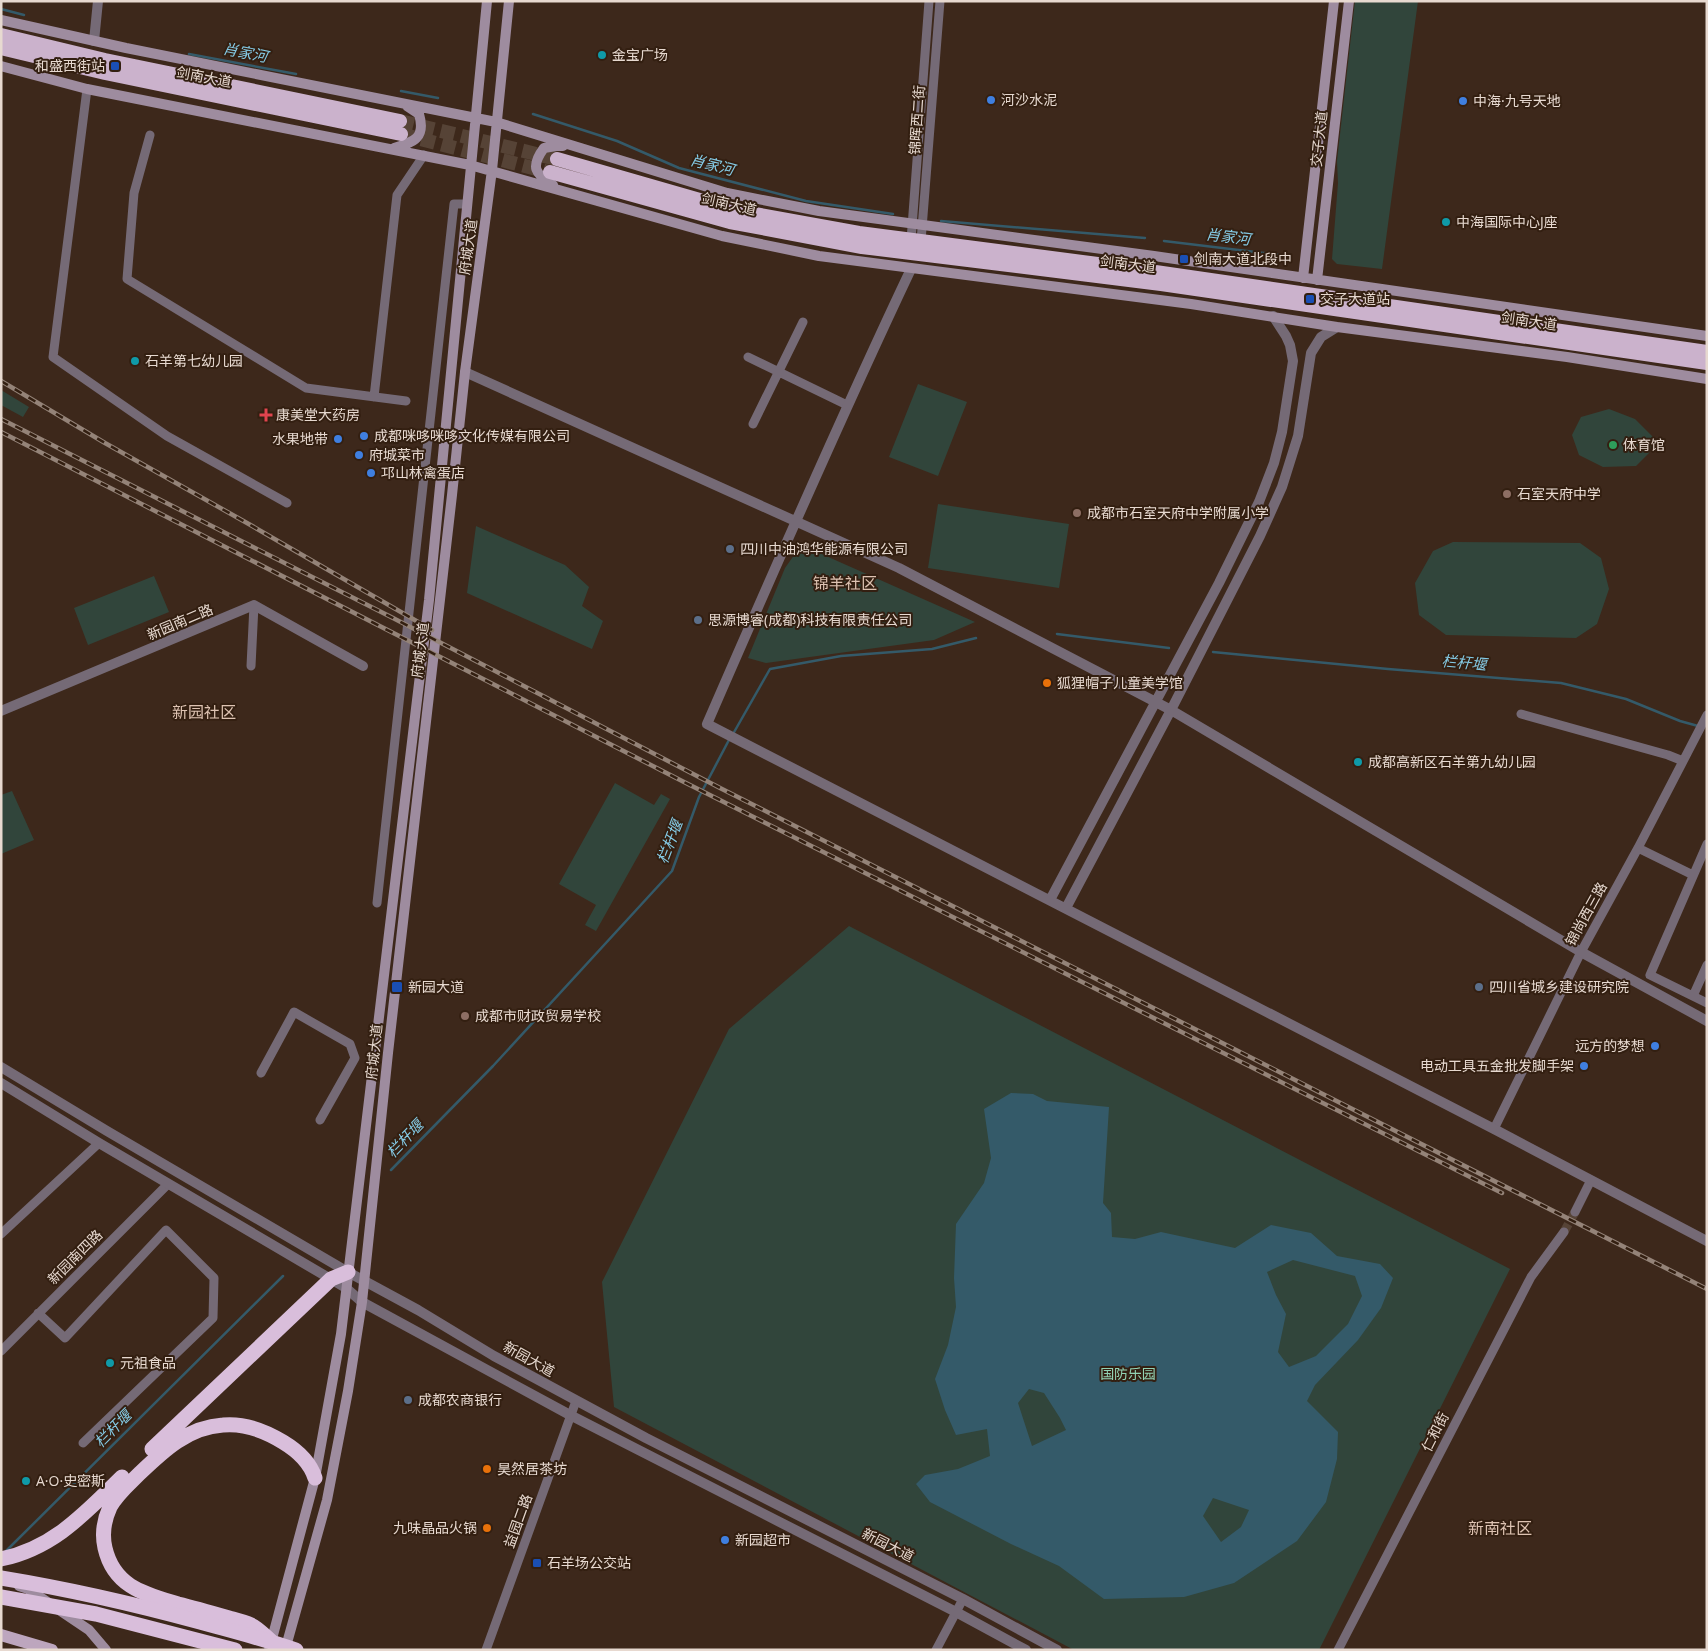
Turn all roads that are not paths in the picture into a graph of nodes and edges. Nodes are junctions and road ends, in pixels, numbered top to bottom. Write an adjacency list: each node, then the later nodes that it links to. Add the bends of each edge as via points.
1 (98, 1): 10 (street)
2 (487, 1): 15 (main road, 府城大道)
3 (509, 1): 16 (main road, 府城大道)
4 (929, 1): 28 (street, 锦晖西二街)
5 (940, 1): 28 (street, 锦晖西二街)
6 (1334, 1): 36 (main road, 交子大道)
7 (1349, 1): 37 (main road, 交子大道)
8 (1, 20): 10 (main road)
9 (1, 35): 11 (highway, 剑南大道, via 401,127 104,73)
10 (94, 41): 14 (main road)
11 (1, 48)
12 (1, 66): 13 (main road)
13 (87, 89): 19 (main road); 54 (street, via 53,357 167,436)
14 (400, 102): 15 (main road); 19 (main road, via 419,114 421,130 412,142)
15 (475, 118): 16 (main road); 22 (main road, 府城大道)
16 (496, 122): 18 (main road); 23 (main road, 府城大道)
17 (150, 135): 50 (street, via 134,193 127,279 306,388)
18 (574, 147): 25 (main road, via 544,148 536,158 538,174); 27 (main road, via 727,194)
19 (393, 148): 20 (main road)
20 (424, 155): 22 (main road); 50 (street, via 397,195)
21 (557, 159): 29 (highway, 剑南大道, via 738,211)
22 (470, 165): 23 (main road); 26 (main road, 府城大道)
23 (492, 170): 25 (main road); 47 (main road, 府城大道)
24 (550, 172): 31 (highway, 剑南大道, via 730,222)
25 (562, 191): 32 (main road, via 722,236)
26 (467, 204): 69 (street, via 454,204); 88 (main road, 府城大道, via 429,600)
27 (819, 211): 28 (main road); 29 (main road)
28 (917, 224): 30 (street, 锦晖西二街); 33 (main road)
29 (859, 233): 30 (highway, 剑南大道)
30 (916, 240): 34 (highway, 剑南大道)
31 (862, 247): 32 (main road); 38 (highway, 剑南大道)
32 (819, 256): 35 (main road)
33 (1154, 256): 34 (main road); 36 (main road)
34 (1121, 267): 44 (highway, 剑南大道)
35 (911, 268): 39 (main road); 52 (street)
36 (1304, 278): 37 (main road)
37 (1317, 280): 43 (main road)
38 (1161, 284): 39 (main road); 46 (highway, 剑南大道)
39 (1191, 304): 40 (main road)
40 (1273, 316): 42 (main road); 59 (street, via 1286,336 1293,361 1274,463 1250,522)
41 (803, 322): 48 (street)
42 (1337, 327): 49 (main road); 60 (street, via 1321,338 1311,353 1298,436 1282,487)
43 (1707, 336)
44 (1707, 352)
45 (748, 357): 48 (street)
46 (1703, 365)
47 (464, 372): 55 (street); 90 (main road, 府城大道)
48 (779, 372): 52 (street); 53 (street)
49 (1707, 379)
50 (374, 397): 51 (street)
51 (406, 401)
52 (847, 405): 55 (street)
53 (753, 424)
54 (287, 502)
55 (795, 521): 59 (street, via 899,568); 68 (street, via 707,724)
56 (254, 605): 57 (street); 58 (street); 61 (street, 新园南二路)
57 (251, 666)
58 (363, 666)
59 (1155, 703): 60 (street); 68 (street)
60 (1171, 710): 70 (street); 71 (street)
61 (1, 711)
62 (1520, 714): 64 (street)
63 (1705, 719): 64 (street, 锦尚西三路)
64 (1683, 761): 66 (street, 锦尚西三路)
65 (1707, 844): 67 (street)
66 (1638, 848): 67 (street); 71 (street, 锦尚西三路)
67 (1693, 875): 73 (street, via 1650,975)
68 (1050, 900): 70 (street)
69 (378, 903)
70 (1066, 908): 80 (street)
71 (1581, 952): 75 (street); 80 (street, 锦尚西三路)
72 (1707, 965): 73 (street)
73 (1693, 996): 74 (street)
74 (1707, 1003)
75 (1707, 1021)
76 (1, 1067): 88 (street, 新园大道)
77 (261, 1073): 79 (street, via 294,1012 350,1044 355,1058)
78 (1, 1083): 81 (street, 新园大道)
79 (320, 1120)
80 (1494, 1129): 82 (street)
81 (99, 1143): 83 (street, 新园大道); 86 (street)
82 (1591, 1180): 84 (street); 87 (street)
83 (168, 1184): 89 (street, 新园大道); 93 (street, 新园南四路)
84 (1575, 1212)
85 (1564, 1232): 116 (street, 仁和街, via 1531,1277)
86 (1, 1234)
87 (1707, 1241)
88 (348, 1272): 89 (highway); 90 (street, 新园大道); 91 (main road, 府城大道)
89 (331, 1279): 91 (street, 新园大道); 99 (highway)
90 (364, 1281): 92 (main road, 府城大道); 95 (street, 新园大道)
91 (346, 1288): 92 (street, 新园大道); 98 (main road, 府城大道, via 341,1334)
92 (362, 1302): 96 (street, 新园大道); 110 (main road, 府城大道, via 327,1500)
93 (38, 1314): 94 (street, 新园南四路); 97 (street, via 64,1338 166,1230 214,1278 213,1318)
94 (1, 1351)
95 (576, 1401): 96 (street, 益园二路); 103 (street, 新园大道)
96 (570, 1415): 104 (street, 新园大道); 112 (street, 益园二路)
97 (83, 1443)
98 (314, 1478): 99 (highway, via 301,1456 271,1435 243,1426 222,1425 196,1432 171,1445); 106 (main road, 府城大道)
99 (111, 1496): 100 (highway, via 50,1541); 106 (highway, via 104,1540 112,1566 124,1580 145,1594 252,1625)
100 (1, 1559)
101 (1, 1579): 106 (highway, bridge, via 88,1594 159,1611); 108 (main road, via 28,1589 89,1630)
102 (1, 1597): 109 (highway, bridge, via 96,1614)
103 (963, 1599): 104 (street); 115 (street, 新园大道)
104 (956, 1612): 113 (street); 114 (street, 新园大道)
105 (1, 1635): 107 (main road)
106 (270, 1646): 111 (highway, bridge)
107 (52, 1650)
108 (106, 1650)
109 (235, 1650)
110 (285, 1650)
111 (296, 1650)
112 (486, 1650)
113 (936, 1650)
114 (1026, 1650)
115 (1057, 1650)
116 (1338, 1650)

